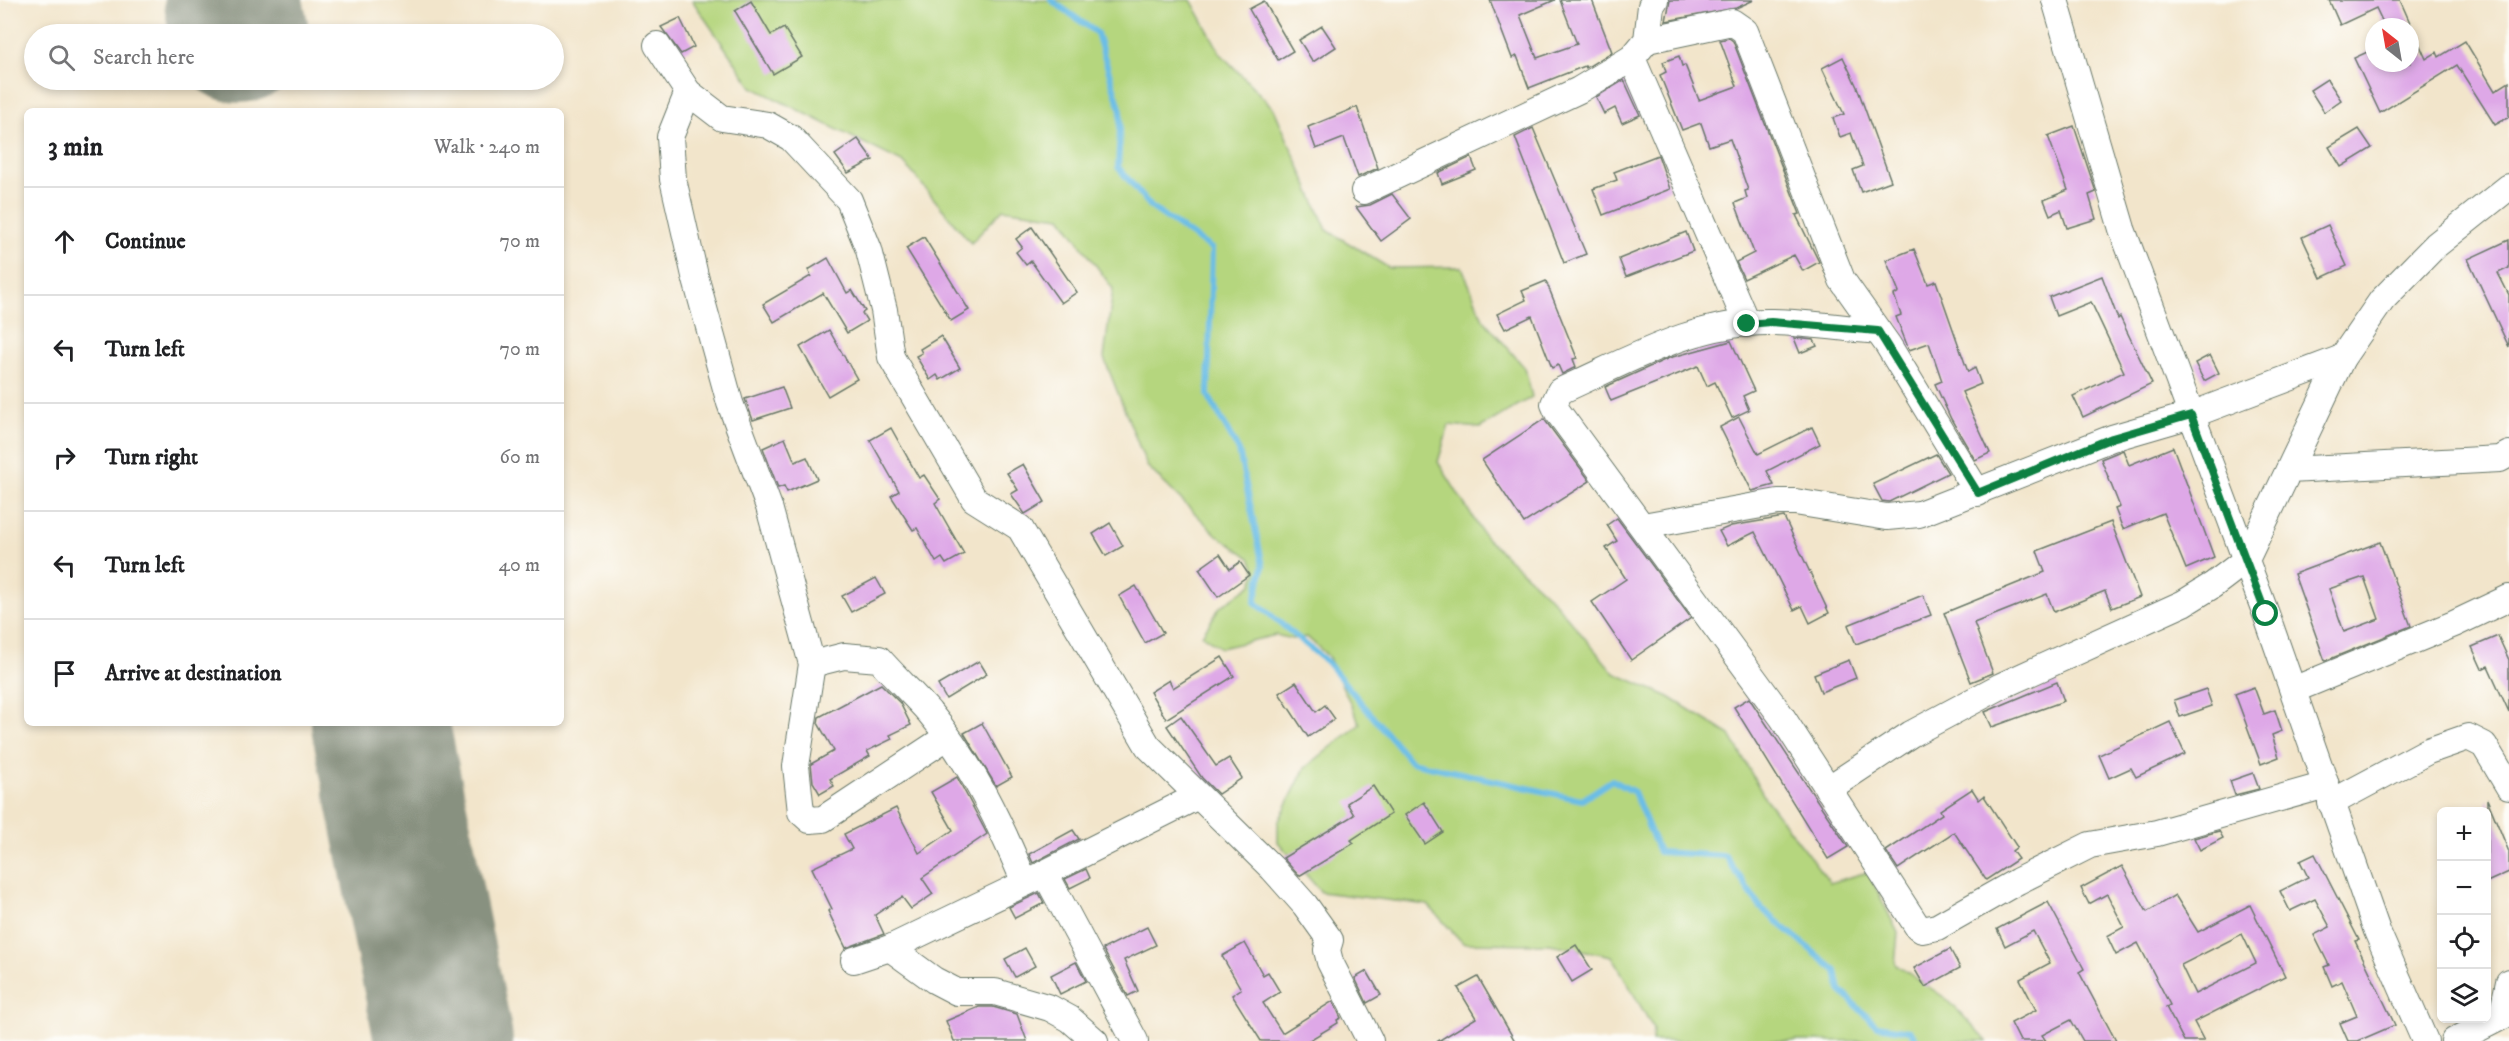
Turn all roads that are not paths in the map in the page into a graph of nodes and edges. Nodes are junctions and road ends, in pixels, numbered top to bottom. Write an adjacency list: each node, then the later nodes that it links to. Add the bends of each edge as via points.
1 (1655, 0): 4 (street)
2 (2055, 0): 11 (street, via 2122,229)
3 (657, 45): 5 (street)
4 (1639, 49): 6 (street, via 1579,90); 8 (street); 9 (street, via 1732,22 1745,31 1842,280)
5 (688, 92): 18 (street, via 670,137 678,201 730,403 769,507); 24 (street, via 722,118 768,124 791,138 849,200 868,250 884,310 891,357 959,476 974,499 1020,528 1148,746)
6 (1364, 191)
7 (2508, 191): 10 (street, via 2428,253 2382,300)
8 (1747, 324): 9 (street, via 1771,322); 15 (street, via 1652,348 1560,391 1556,397 1557,411)
9 (1878, 331): 14 (street)
10 (2342, 358): 11 (street); 13 (street)
11 (2191, 415): 14 (street, via 2112,438); 16 (street)
12 (2506, 458): 13 (street)
13 (2289, 470): 16 (street)
14 (1978, 493): 15 (street, via 1919,514 1887,517 1778,502)
15 (1643, 526): 22 (street, via 1782,717)
16 (2246, 560): 19 (street); 22 (street, via 2184,603 2001,686 1911,734)
17 (2509, 598): 19 (street)
18 (812, 664): 20 (street, via 844,656 879,659); 20 (street, via 796,766 801,812 810,820 823,819)
19 (2293, 690): 23 (street)
20 (947, 737): 25 (street)
21 (2509, 787): 23 (street, via 2484,745 2468,736)
22 (1828, 789): 23 (street, via 1922,930 1937,927 2090,845)
23 (2329, 794): 33 (street, via 2377,931)
24 (1197, 797): 25 (street); 32 (street, via 1273,869 1330,940 1330,962)
25 (1035, 878): 26 (street); 31 (street)
26 (890, 948): 27 (street); 30 (street, via 957,992 995,992 1050,1008)
27 (855, 960)
28 (2509, 982): 29 (street)
29 (2505, 1014): 34 (street)
30 (1095, 1041)
31 (1135, 1041)
32 (1370, 1041)
33 (2425, 1041)
34 (2454, 1041)

